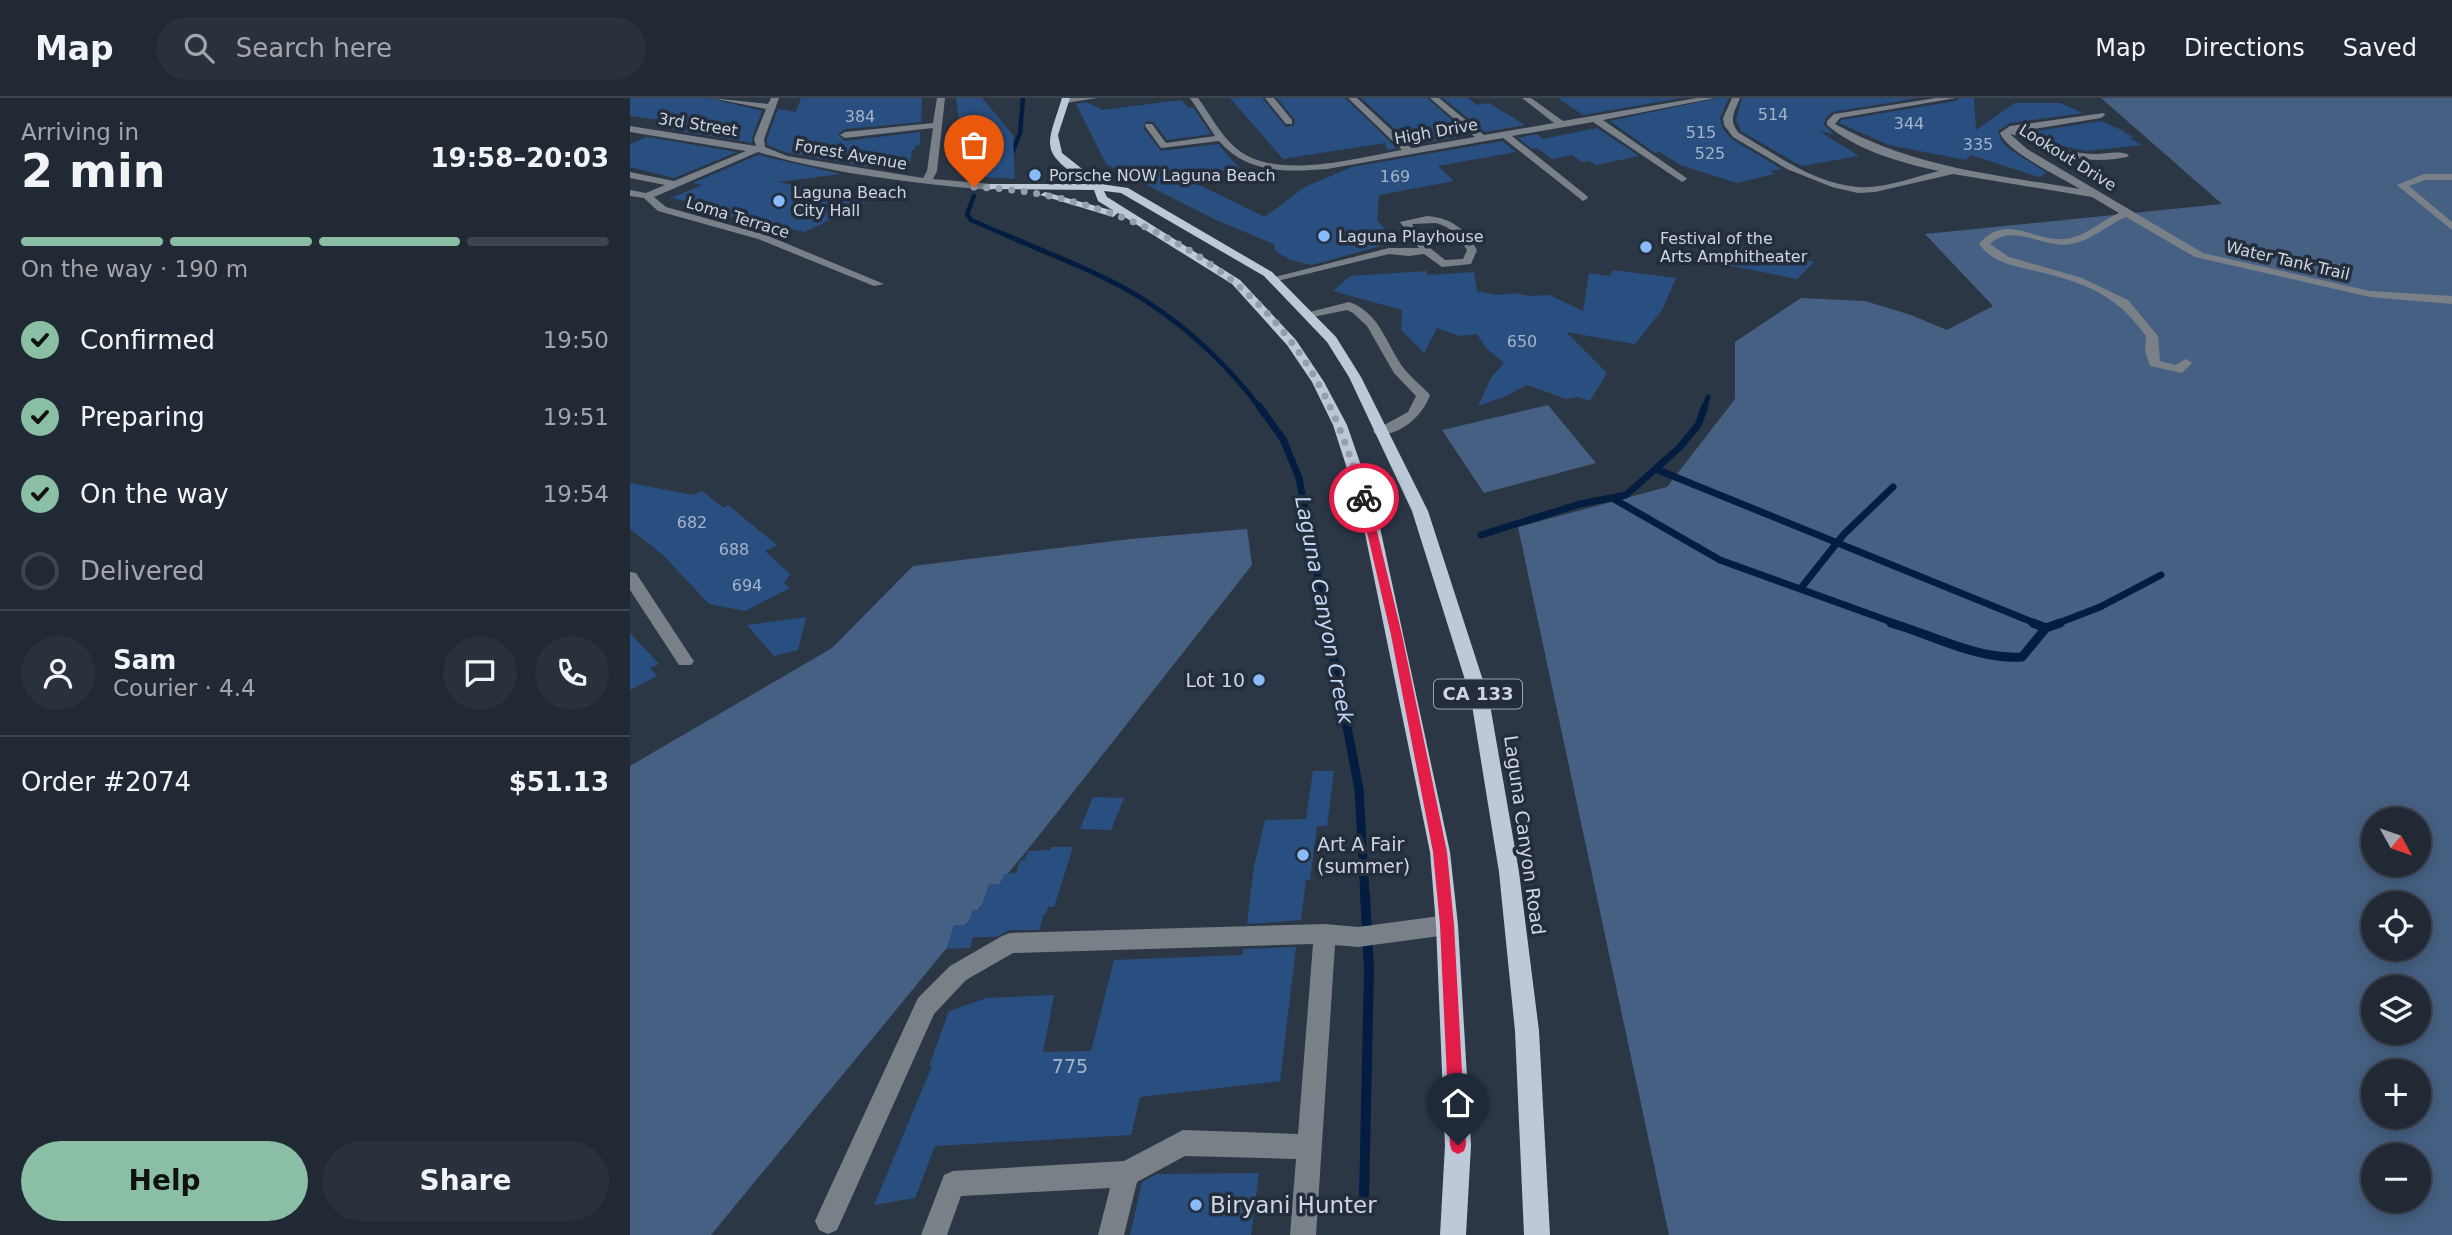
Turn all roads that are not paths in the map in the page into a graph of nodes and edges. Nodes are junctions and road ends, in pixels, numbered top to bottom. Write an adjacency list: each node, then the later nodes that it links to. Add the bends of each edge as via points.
1 (715, 98): 15 (street)
2 (941, 98): 22 (street)
3 (1093, 98): 14 (street)
4 (1194, 98): 28 (street, High Drive)
5 (1269, 98): 20 (street)
6 (1352, 98): 31 (street)
7 (1434, 98): 29 (street)
8 (1527, 98): 21 (street)
9 (1633, 98): 16 (street)
10 (1712, 98): 16 (street, High Drive)
11 (1736, 98): 17 (street)
12 (1750, 98): 17 (street)
13 (1952, 98): 36 (street, via 1837,116 1831,125 1892,157)
14 (1066, 99): 34 (main road, CA 133, via 1053,141 1057,153)
15 (774, 102): 30 (street, via 759,138)
16 (1650, 108): 19 (street, High Drive)
17 (1732, 110): 36 (street, via 1728,125 1736,135 1790,167 1835,185 1875,189)
18 (2101, 115): 25 (street, Lookout Drive)
19 (1594, 118): 21 (street, High Drive); 39 (street)
20 (1289, 122)
21 (1561, 124): 26 (street, High Drive)
22 (938, 125): 27 (street); 40 (street, via 932,171)
23 (1149, 126): 28 (street, via 1164,146)
24 (630, 129): 30 (street, 3rd Street)
25 (2010, 130): 32 (street, via 2071,156); 47 (street, Lookout Drive, via 2006,137 2024,151)
26 (1504, 134): 29 (street, High Drive); 48 (street)
27 (845, 135)
28 (1222, 138): 31 (street, High Drive, via 1238,155 1275,167 1327,166)
29 (1482, 138): 31 (street, High Drive)
30 (761, 149): 35 (street, Forest Avenue); 41 (street)
31 (1408, 151)
32 (2124, 155)
33 (841, 158): 35 (street)
34 (1072, 166): 42 (main road, via 1060,174); 44 (main road, CA 133)
35 (834, 167): 40 (street, Forest Avenue)
36 (1953, 172): 47 (street)
37 (630, 175): 41 (street)
38 (2452, 177): 51 (street, via 2424,177 2402,185)
39 (1682, 179)
40 (926, 182): 43 (street, Forest Avenue)
41 (675, 184): 46 (street)
42 (1013, 186): 43 (main road); 44 (main road)
43 (991, 187): 50 (main road, CA 133, via 1065,198)
44 (1098, 187): 50 (main road, Laguna Canyon Road / CA 133, via 1102,199); 53 (main road, Laguna Canyon Road / CA 133, via 1124,190)
45 (630, 193): 46 (street, Loma Terrace)
46 (647, 196): 54 (street, Loma Terrace, via 663,209 762,237)
47 (2101, 196): 49 (street, Lookout Drive)
48 (1583, 198)
49 (2129, 213): 55 (street, Water Tank Trail, via 2199,255 2370,295); 57 (street, via 2076,240 2062,242 2005,231 1992,234 1984,244 1990,253 2007,261 2109,292 2127,304 2152,336 2154,363 2178,370)
50 (1136, 221): 56 (main road, Laguna Canyon Road / CA 133, via 1226,273)
51 (2452, 227)
52 (1426, 250): 52 (street, via 1442,264 1467,262 1472,250 1466,239 1438,218 1405,222); 53 (street, via 1389,251)
53 (1273, 279): 56 (main road, Laguna Canyon Road / CA 133)
54 (878, 284)
55 (2452, 300)
56 (1291, 318): 58 (main road, Laguna Canyon Road / CA 133, via 1332,340); 58 (street, via 1349,306 1372,324 1397,369 1423,395 1412,418); 61 (main road, Laguna Canyon Road / CA 133, via 1340,425 1368,509 1440,852)
57 (2186, 363)
58 (1380, 431): 70 (main road, Laguna Canyon Road / CA 133, via 1420,511 1480,699 1509,872 1525,1018)
59 (630, 577): 60 (street)
60 (685, 661)
61 (1447, 925): 62 (street, via 1358,937); 69 (main road, Laguna Canyon Road / CA 133, via 1458,1145)
62 (1325, 934): 63 (street); 65 (street, via 1010,943 958,973 926,1006)
63 (1310, 1147): 64 (street, via 1183,1143); 68 (street)
64 (1126, 1174): 66 (street, via 953,1184); 67 (street)
65 (828, 1221)
66 (934, 1235)
67 (1111, 1235)
68 (1303, 1235)
69 (1453, 1235)
70 (1536, 1235)

